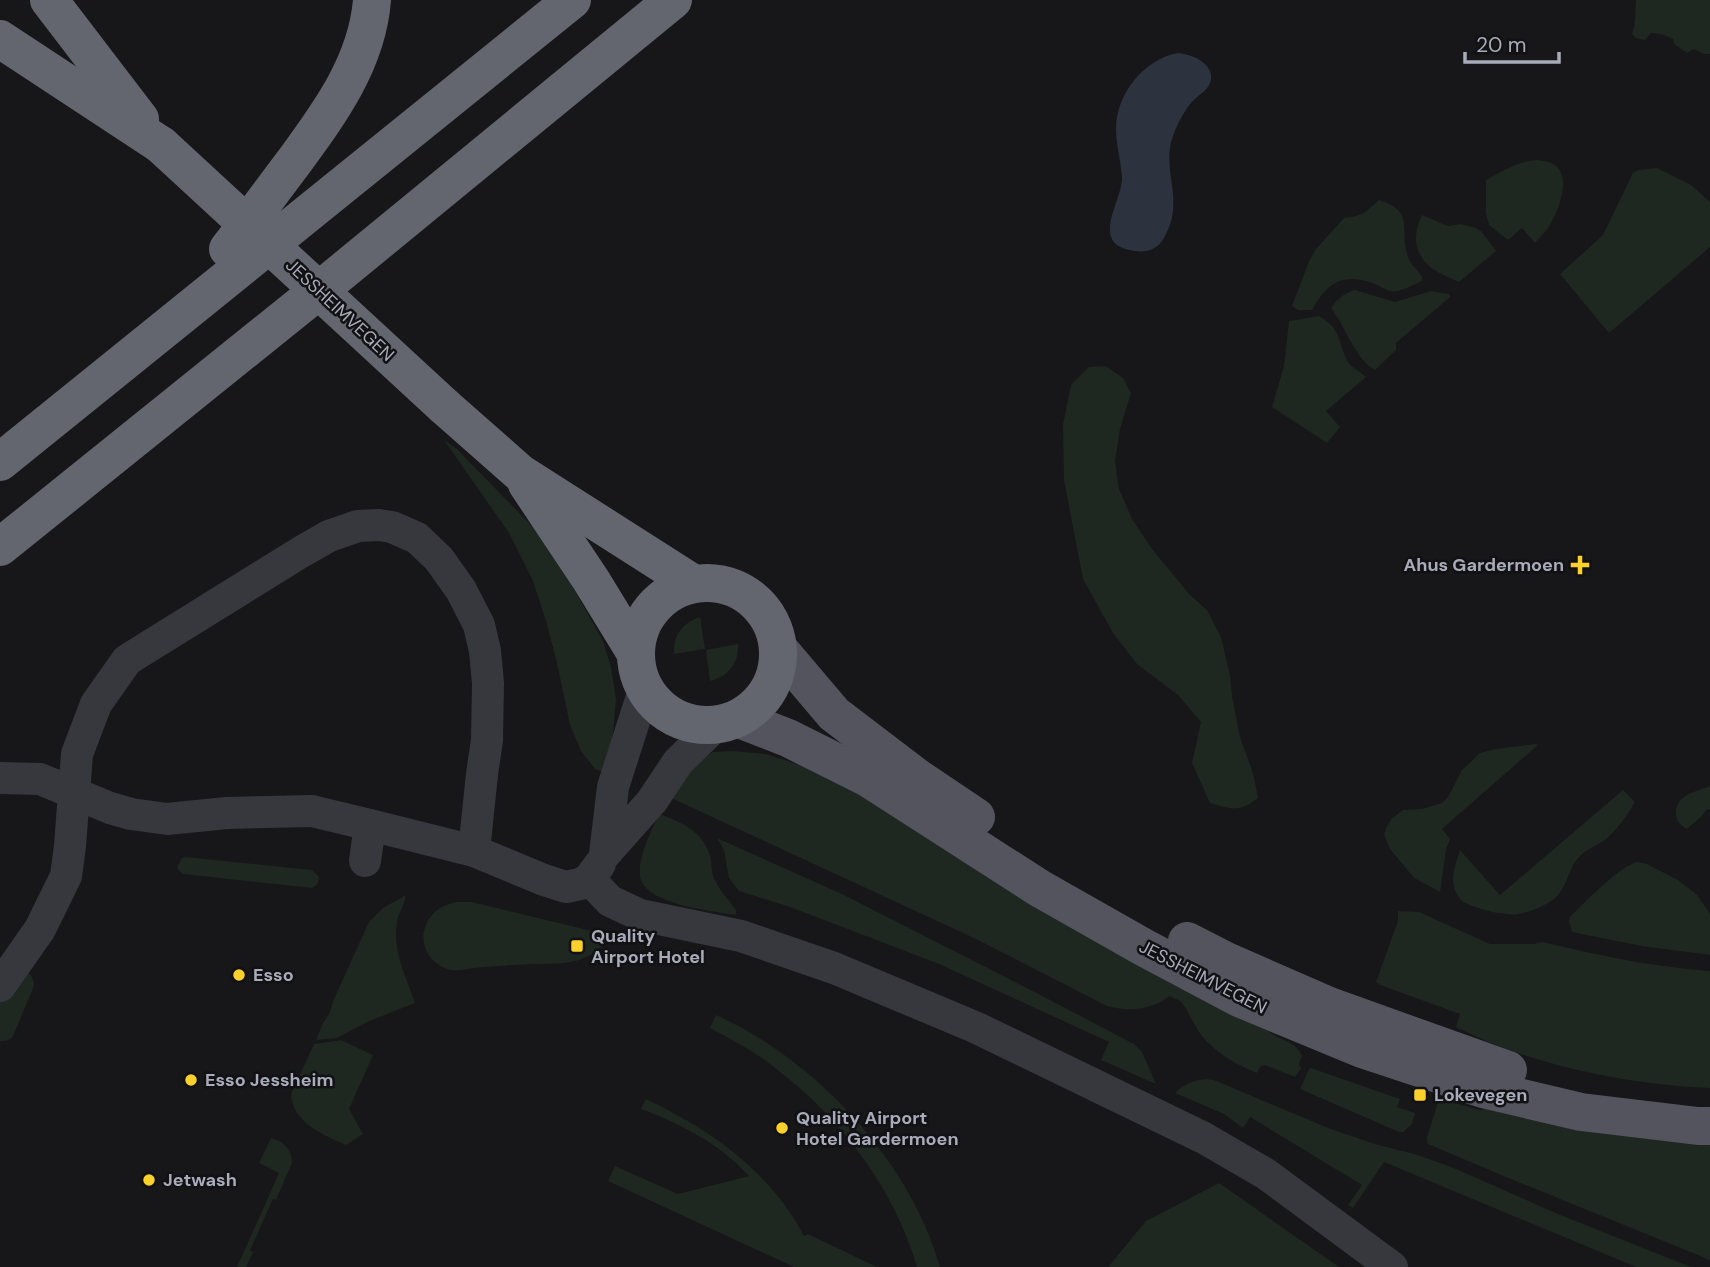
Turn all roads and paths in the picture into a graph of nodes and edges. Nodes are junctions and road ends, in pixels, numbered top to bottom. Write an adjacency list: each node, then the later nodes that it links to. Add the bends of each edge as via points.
1 (49, 0): 6 (highway, JESSHEIMVEGEN)
2 (372, 0): 7 (highway, via 363,45 324,121)
3 (572, 0): 7 (highway)
4 (673, 0): 10 (highway)
5 (0, 39): 6 (highway, JESSHEIMVEGEN)
6 (160, 145): 9 (highway, JESSHEIMVEGEN, bridge)
7 (160, 334): 8 (highway)
8 (0, 462)
9 (520, 473): 11 (highway, JESSHEIMVEGEN); 13 (highway, JESSHEIMVEGEN)
10 (0, 547)
11 (694, 584): 12 (highway, via 715,583 739,590 759,605 773,626); 13 (highway, via 671,592 652,607 640,628)
12 (778, 648): 15 (highway, via 777,669 769,689 756,706); 23 (main road, JESSHEIMVEGEN, via 834,714 918,778 1063,877 1226,961 1329,1006 1499,1067 1602,1092)
13 (635, 652): 14 (highway)
14 (644, 690): 15 (highway, via 662,711 687,724); 21 (street, via 613,787)
15 (727, 722): 21 (street, via 678,762); 24 (main road, JESSHEIMVEGEN, via 788,738 868,778 1039,888 1143,947 1239,998 1362,1049 1483,1089 1581,1112)
16 (0, 778): 17 (street, via 40,779)
17 (74, 794): 18 (street, via 131,814 167,819 312,811); 19 (street, via 77,754 96,704 127,660 329,536 358,526 379,525 417,538 439,559 479,625 488,683 487,740); 22 (street, via 65,876 40,929)
18 (370, 825): 19 (street); 20 (street)
19 (474, 851): 21 (street, via 566,887 580,884)
20 (365, 861)
21 (597, 867): 25 (street, via 610,901 639,915 741,936 835,968 977,1028 1214,1144 1266,1174)
22 (0, 986)
23 (1710, 1099)
24 (1710, 1126)
25 (1392, 1267)

